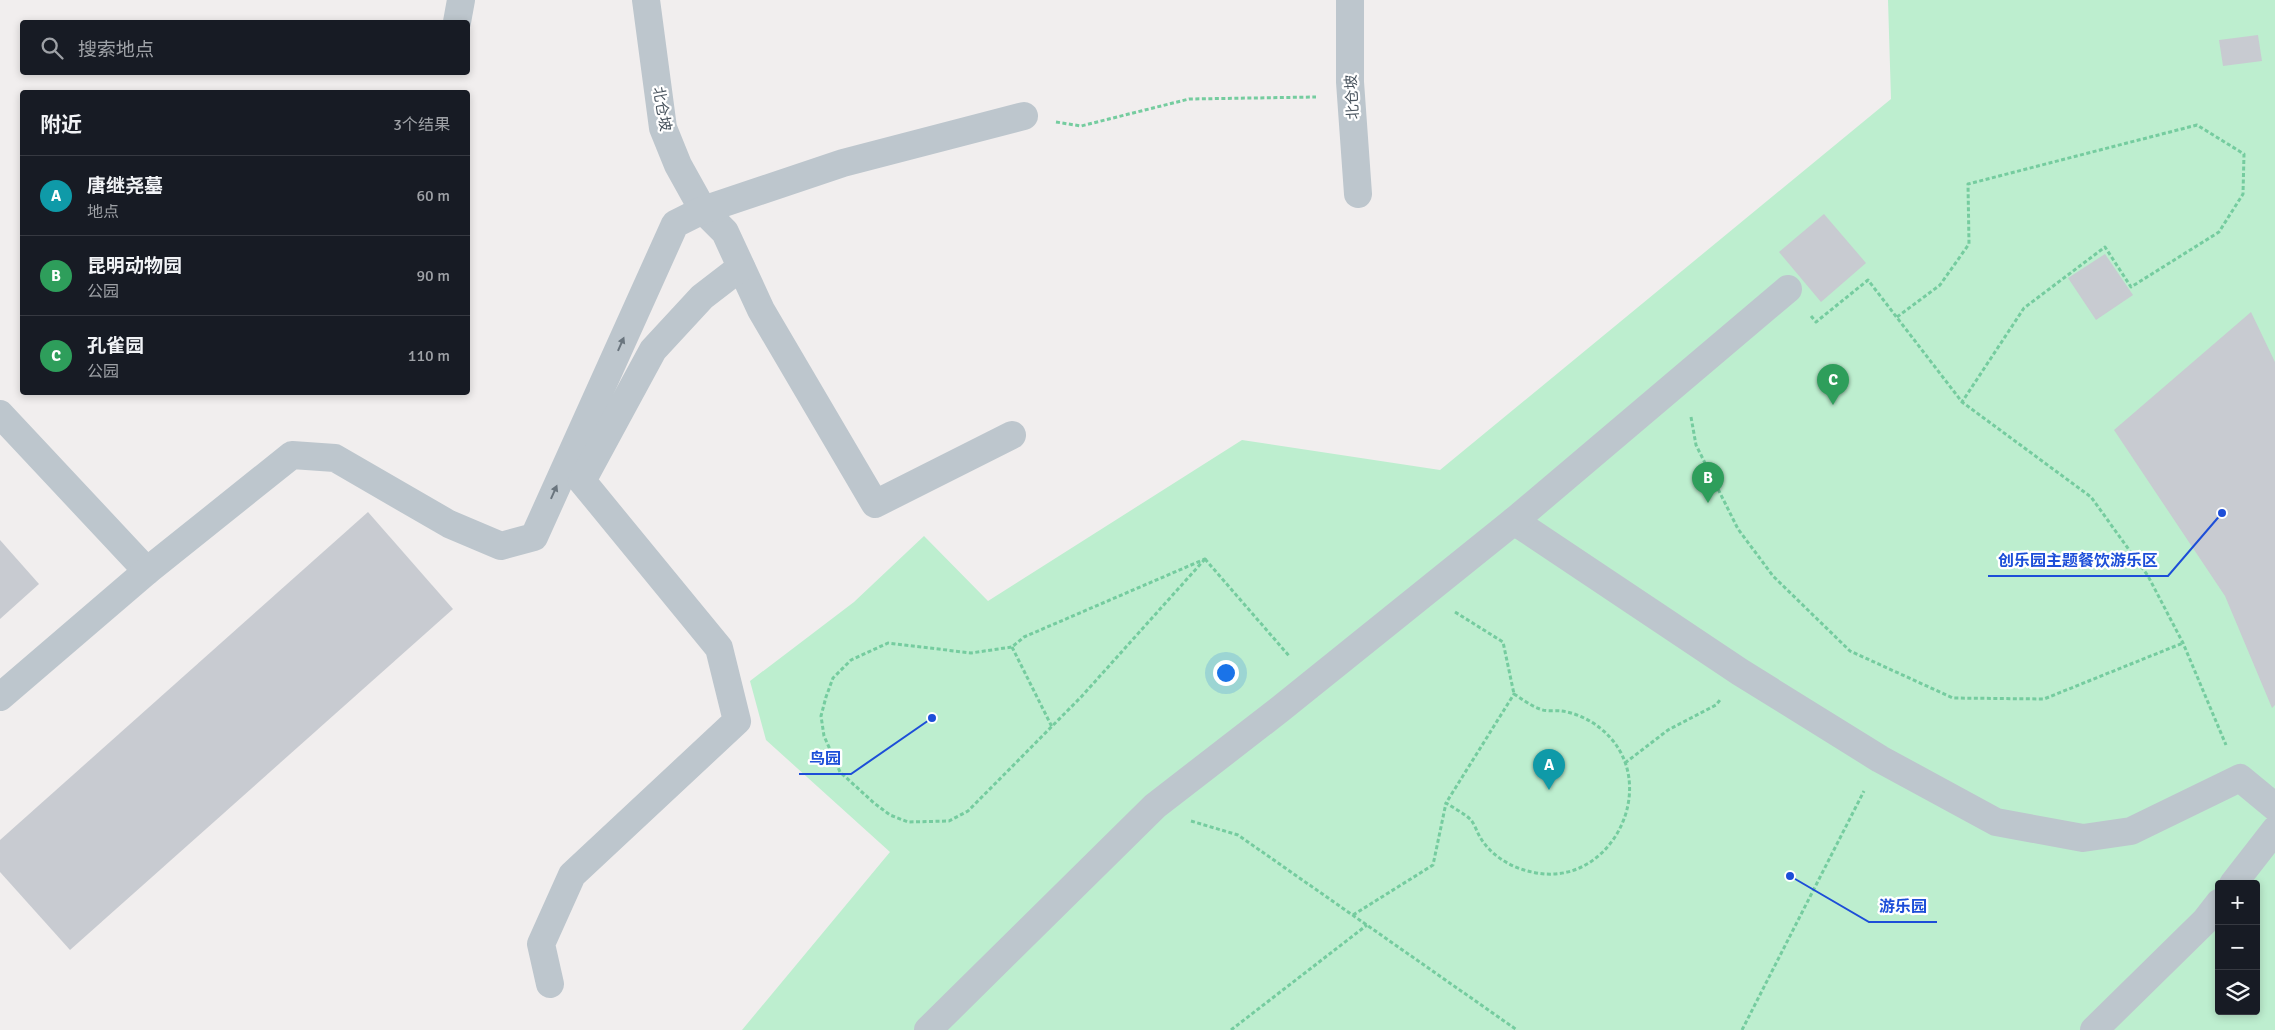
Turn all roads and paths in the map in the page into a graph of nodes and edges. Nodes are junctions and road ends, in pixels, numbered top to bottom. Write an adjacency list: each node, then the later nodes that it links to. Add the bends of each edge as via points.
1 (460, 0): 4 (street)
2 (646, 0): 8 (street, 北仓坡, via 663,128 678,165)
3 (1350, 0): 5 (street, 北仓坡)
4 (457, 20)
5 (1352, 96): 6 (path, via 1189,99 1081,126); 7 (street, 北仓坡)
6 (1024, 116): 8 (street, via 843,162)
7 (1358, 194)
8 (703, 210): 9 (street, 北仓坡, via 725,232); 18 (street, one-way to 8, via 292,455 335,458 449,524 501,546 534,537 675,224)
9 (741, 267): 15 (street, 北仓坡, via 761,310 875,504); 38 (street, via 702,297 653,350 582,481 720,648 736,721 572,875 541,944)
10 (1788, 289): 11 (path, via 1816,322 1868,280); 12 (street)
11 (1897, 317): 13 (path); 13 (path, via 1940,284 1969,244 1968,184 2197,125 2244,154 2244,194 2219,232 2131,287 2105,247 2024,308)
12 (1682, 378): 16 (street); 20 (path, via 1696,445 1738,529 1773,576 1850,651 1952,698 2044,698)
13 (1962, 402): 20 (path, via 2091,497 2148,576)
14 (0, 414): 18 (street)
15 (1012, 435)
16 (1514, 521): 19 (street); 22 (street)
17 (1205, 559): 21 (path, via 1024,637); 23 (path); 26 (path)
18 (147, 571): 25 (street)
19 (1426, 593): 23 (street); 24 (path, via 1503,642)
20 (2183, 642): 29 (path)
21 (1012, 647): 26 (path); 26 (path, via 971,653 888,643 851,660 833,678 821,716 824,736 840,772 890,815 908,822 949,821 968,811)
22 (1740, 672): 27 (street); 28 (path, via 1716,705 1668,730)
23 (1312, 683): 31 (street)
24 (1514, 694): 28 (path, via 1541,710 1583,717 1601,728 1616,744); 30 (path)
25 (0, 697)
26 (1052, 727)
27 (1880, 759): 29 (street, via 1996,822 2083,838 2130,831); 42 (path)
28 (1625, 763): 30 (path, via 1630,784 1623,826 1595,859 1576,869 1555,874 1534,873 1495,855 1471,820)
29 (2240, 778): 32 (street)
30 (1446, 803): 36 (path, via 1434,865)
31 (1155, 806): 36 (path, via 1202,826 1238,835); 39 (street)
32 (2275, 807)
33 (2275, 830): 34 (street)
34 (2237, 880)
35 (2215, 908): 43 (street)
36 (1353, 916): 37 (path)
37 (1366, 925): 40 (path); 41 (path)
38 (550, 984)
39 (928, 1030)
40 (1231, 1030)
41 (1517, 1030)
42 (1742, 1030)
43 (2094, 1030)

